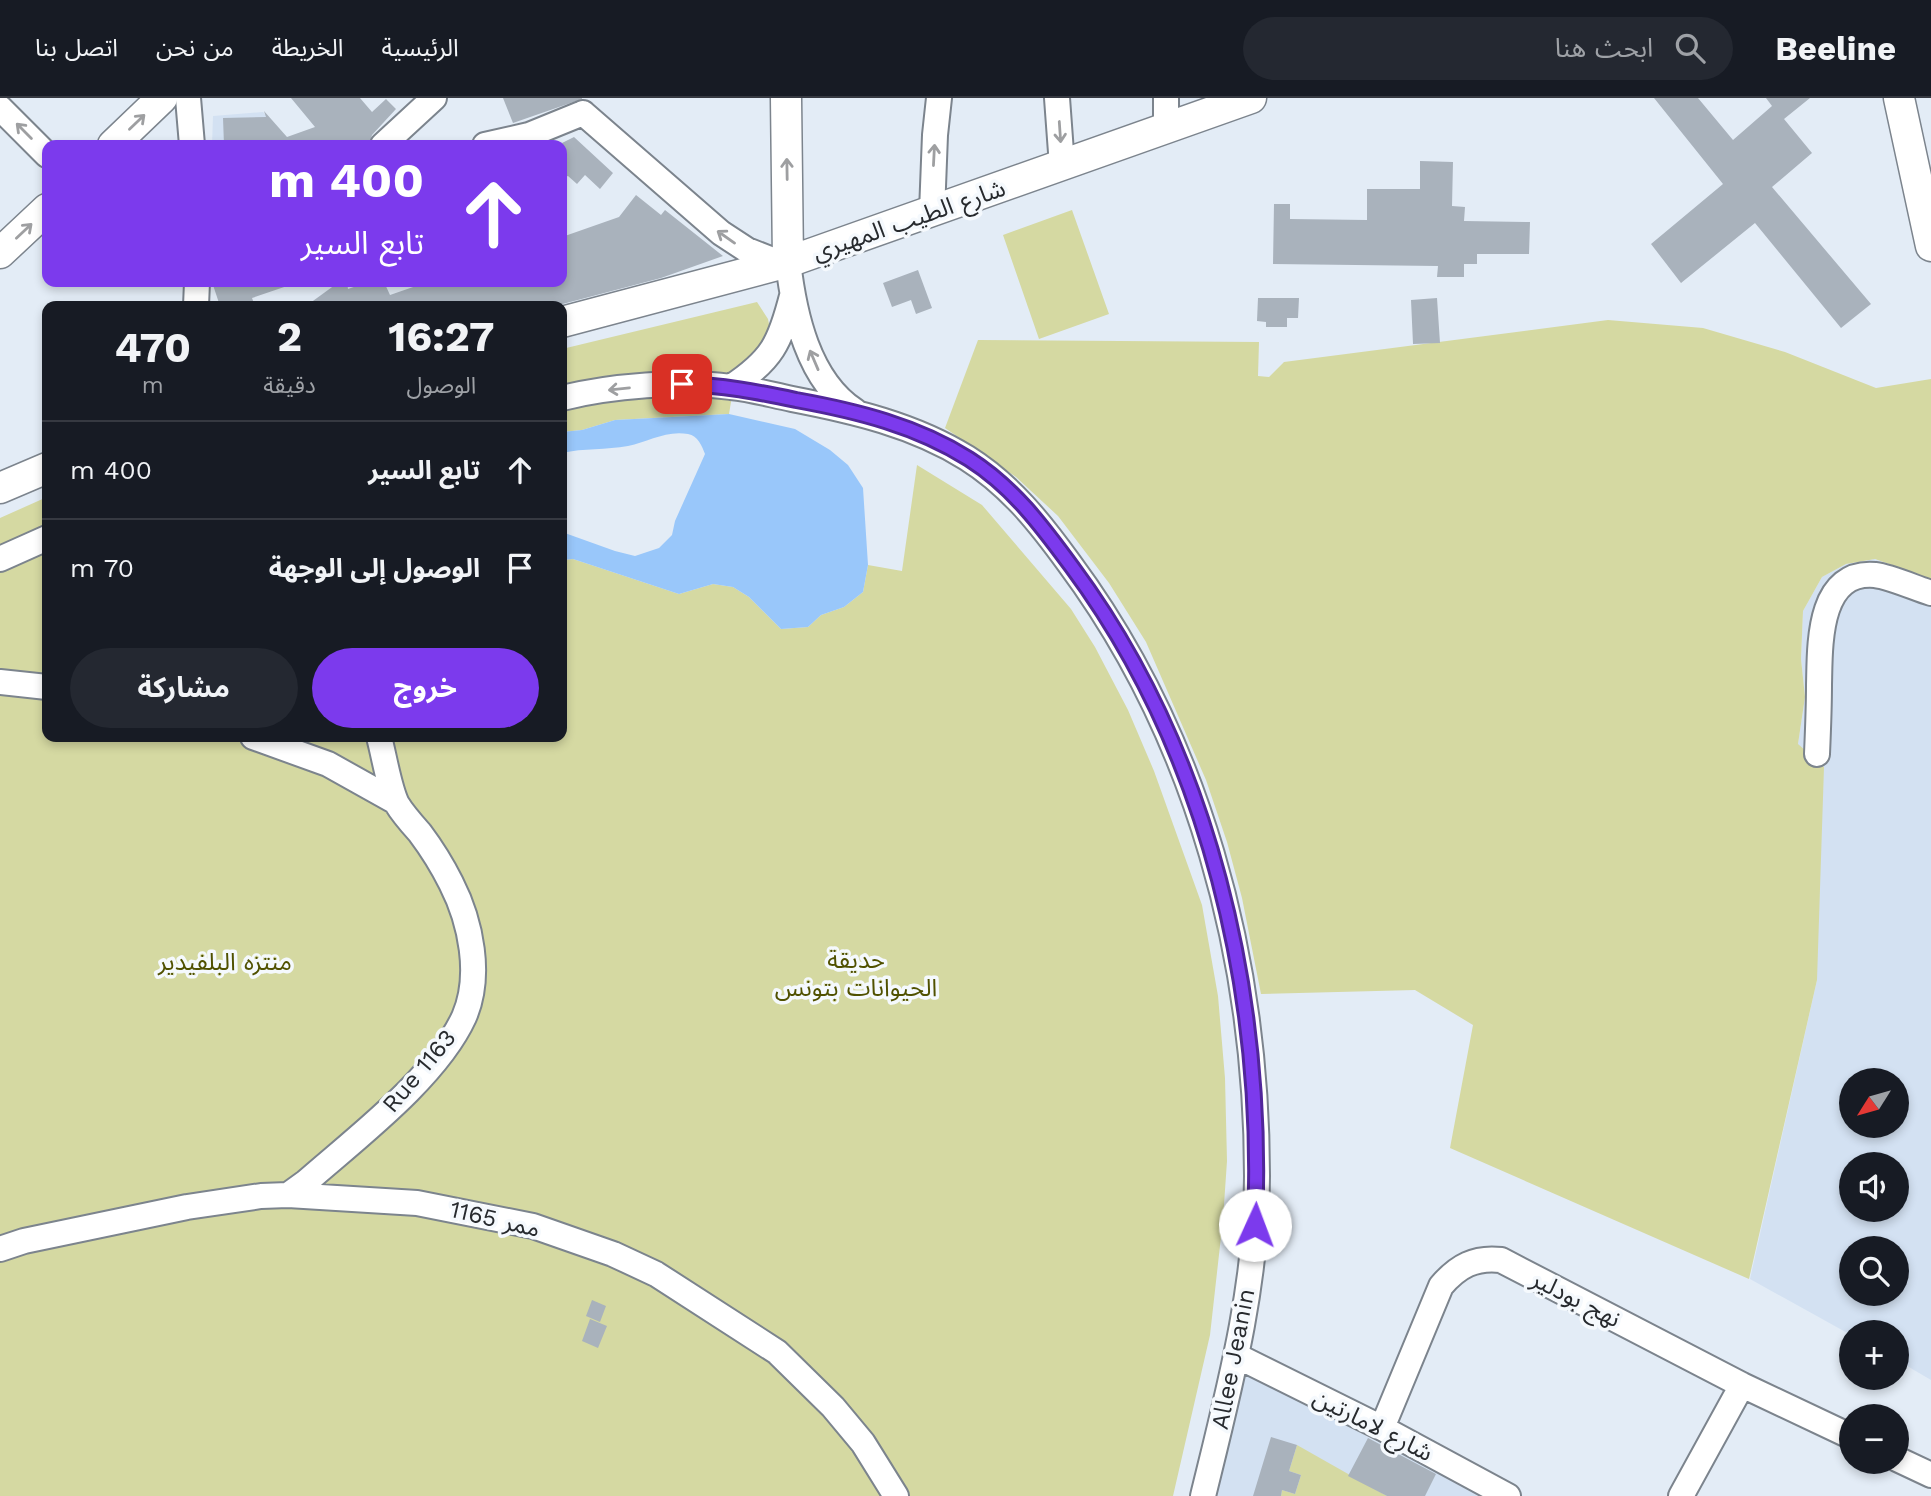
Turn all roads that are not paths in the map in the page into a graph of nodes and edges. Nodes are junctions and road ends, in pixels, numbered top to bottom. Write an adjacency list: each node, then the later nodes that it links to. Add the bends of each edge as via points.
1 (162, 98): 14 (main road, one-way to 1)
2 (188, 98): 15 (street)
3 (434, 98): 16 (street)
4 (786, 98): 25 (main road, one-way to 4)
5 (939, 98): 21 (street, one-way to 5)
6 (1057, 98): 19 (street, one-way to 19)
7 (1166, 98): 13 (street)
8 (1251, 98): 13 (main road, شارع الطيب المهيري)
9 (1899, 98): 23 (main road)
10 (1912, 98): 20 (main road)
11 (583, 106): 17 (street, via 529,135); 25 (street, one-way to 11, via 747,250 721,233)
12 (0, 107): 18 (street, one-way to 12)
13 (1166, 128): 19 (main road, شارع الطيب المهيري)
14 (118, 140)
15 (192, 140)
16 (388, 140)
17 (507, 140)
18 (42, 150)
19 (1062, 166): 21 (main road, شارع الطيب المهيري)
20 (1930, 181)
21 (932, 212): 25 (main road, شارع الطيب المهيري)
22 (42, 214): 24 (main road, one-way to 22)
23 (1931, 246)
24 (0, 253)
25 (788, 262): 26 (street); 27 (main road, شارع الطيب المهيري)
26 (792, 296): 28 (street, via 772,352); 30 (street, one-way to 26, via 838,397 814,364)
27 (567, 322)
28 (731, 387): 29 (street, Allee Jeanin, one-way to 29, via 682,384); 30 (street, Allee Jeanin)
29 (567, 397)
30 (856, 411): 44 (street, Allee Jeanin, via 905,427 970,460 1034,515 1095,598 1176,749 1224,901 1243,995 1255,1097 1255,1225)
31 (42, 470): 32 (main road)
32 (0, 488)
33 (42, 540): 34 (street)
34 (0, 559)
35 (1931, 593): 40 (street, via 1874,575 1840,586 1824,617)
36 (0, 682): 37 (street)
37 (42, 686)
38 (267, 742): 41 (street, via 328,764)
39 (380, 742): 41 (street)
40 (1817, 754)
41 (396, 802): 42 (street, Rue 1163, via 452,885 470,941 472,988 452,1038 413,1086)
42 (288, 1195): 43 (street, ممر 1165, via 187,1207); 50 (street, ممر 1165, via 418,1203 503,1219 613,1254 656,1274 777,1352 833,1407)
43 (0, 1249)
44 (1237, 1356): 46 (street, شارع لامارتين); 51 (street, Allee Jeanin)
45 (1742, 1385): 46 (street, نهج بودلير, via 1501,1260 1488,1259 1464,1265 1441,1286); 47 (street, نهج بودلير); 53 (street)
46 (1382, 1427): 52 (street, شارع لامارتين)
47 (1839, 1431)
48 (1909, 1465): 49 (street)
49 (1931, 1475)
50 (897, 1496)
51 (1203, 1496)
52 (1508, 1496)
53 (1681, 1496)

